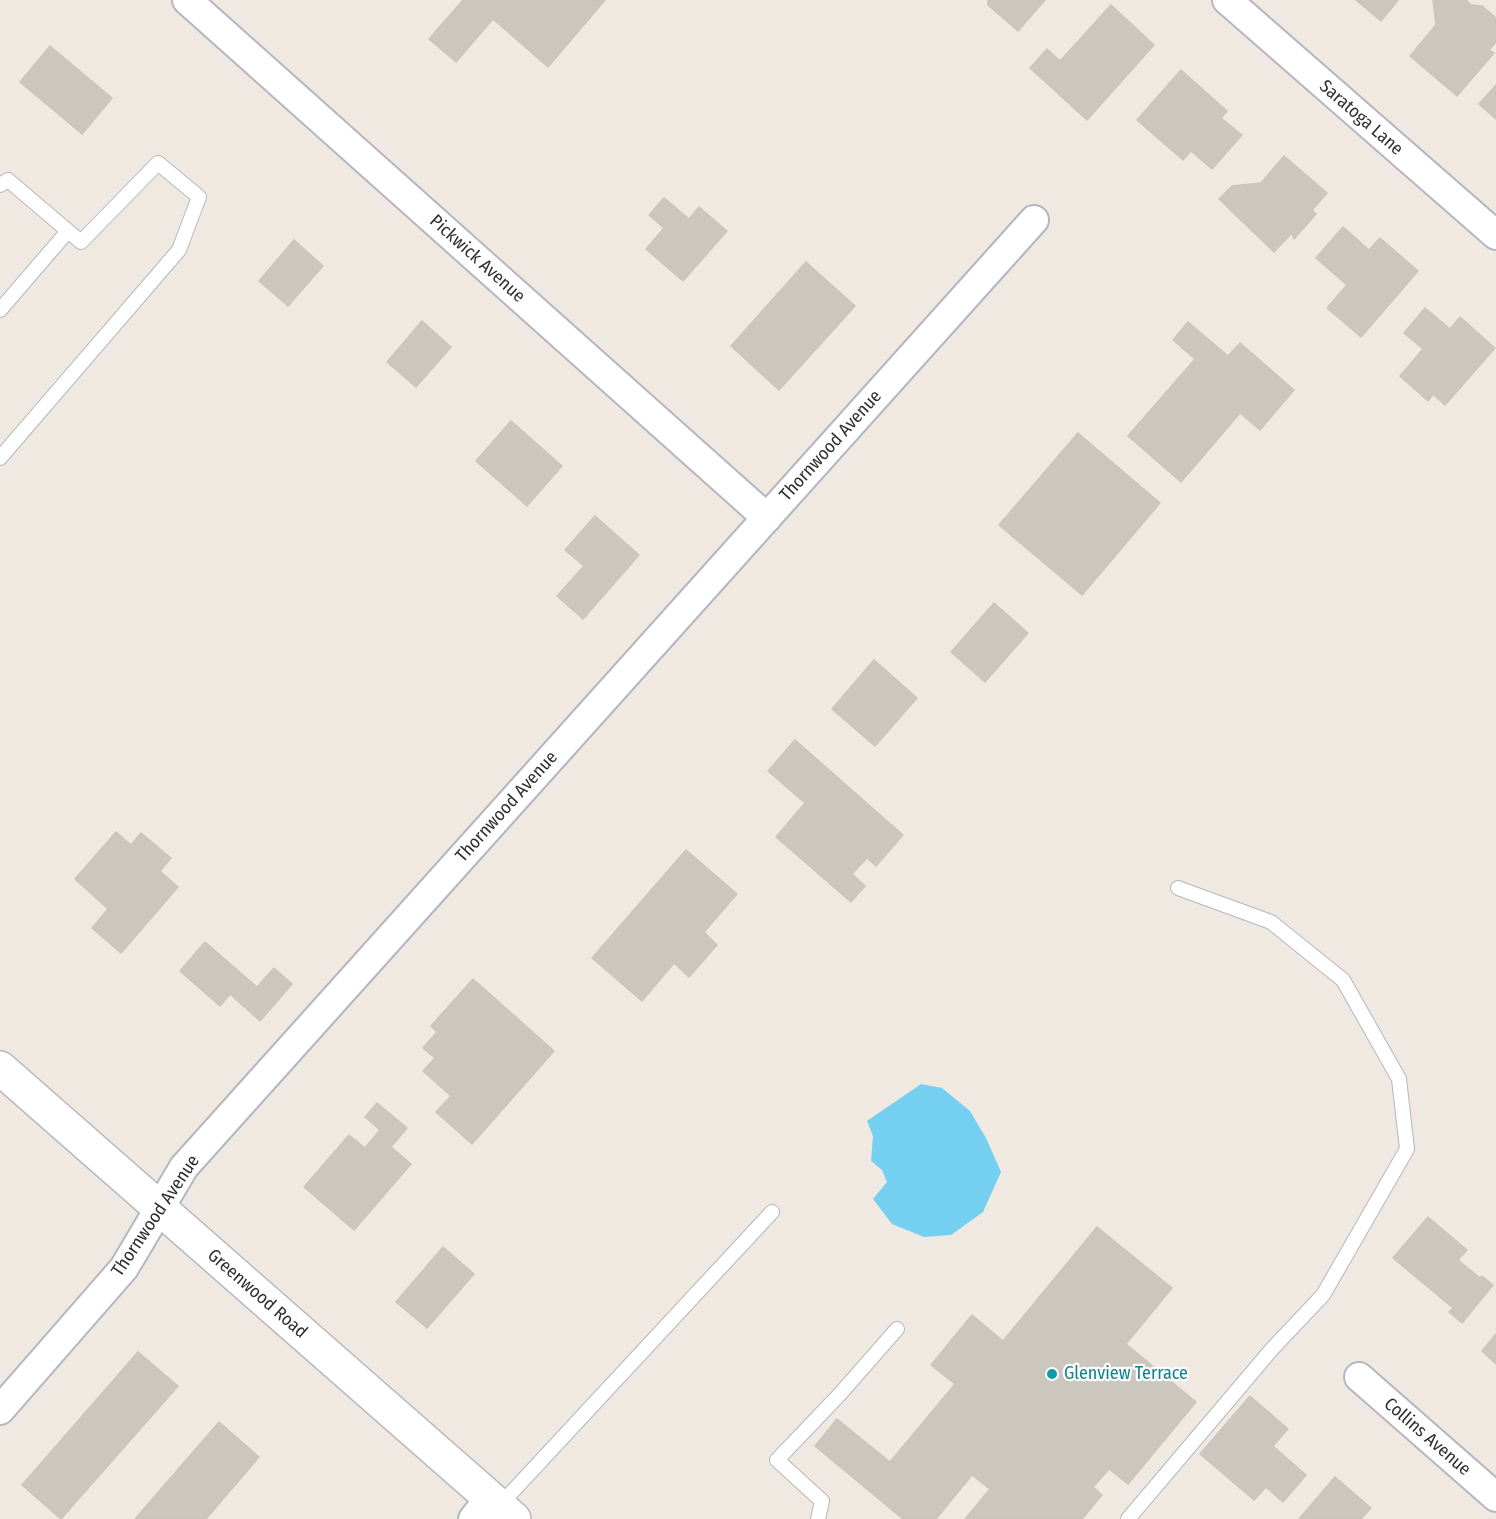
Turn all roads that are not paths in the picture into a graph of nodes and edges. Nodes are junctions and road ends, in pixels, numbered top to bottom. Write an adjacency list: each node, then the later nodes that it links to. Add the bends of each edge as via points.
1 (188, 0): 9 (street, Pickwick Avenue)
2 (1227, 0): 6 (street, Saratoga Lane)
3 (0, 185): 5 (lane, via 8,180)
4 (1034, 220): 9 (street, Thornwood Avenue)
5 (68, 231): 7 (lane); 8 (lane, via 81,242 158,163 200,197 179,250)
6 (1496, 235)
7 (0, 310)
8 (0, 458)
9 (767, 518): 12 (street, Thornwood Avenue, via 184,1167)
10 (1178, 888): 20 (lane, via 1271,922 1343,980 1399,1079 1407,1149 1323,1295 1272,1349)
11 (0, 1068): 12 (main road, Greenwood Road)
12 (159, 1209): 16 (street, Thornwood Avenue, via 124,1268); 18 (main road, Greenwood Road)
13 (772, 1212): 18 (lane)
14 (897, 1329): 19 (lane, via 777,1460 822,1501)
15 (1359, 1377): 17 (street, Collins Avenue)
16 (0, 1410)
17 (1496, 1497)
18 (494, 1511)
19 (818, 1519)
20 (1128, 1519)

